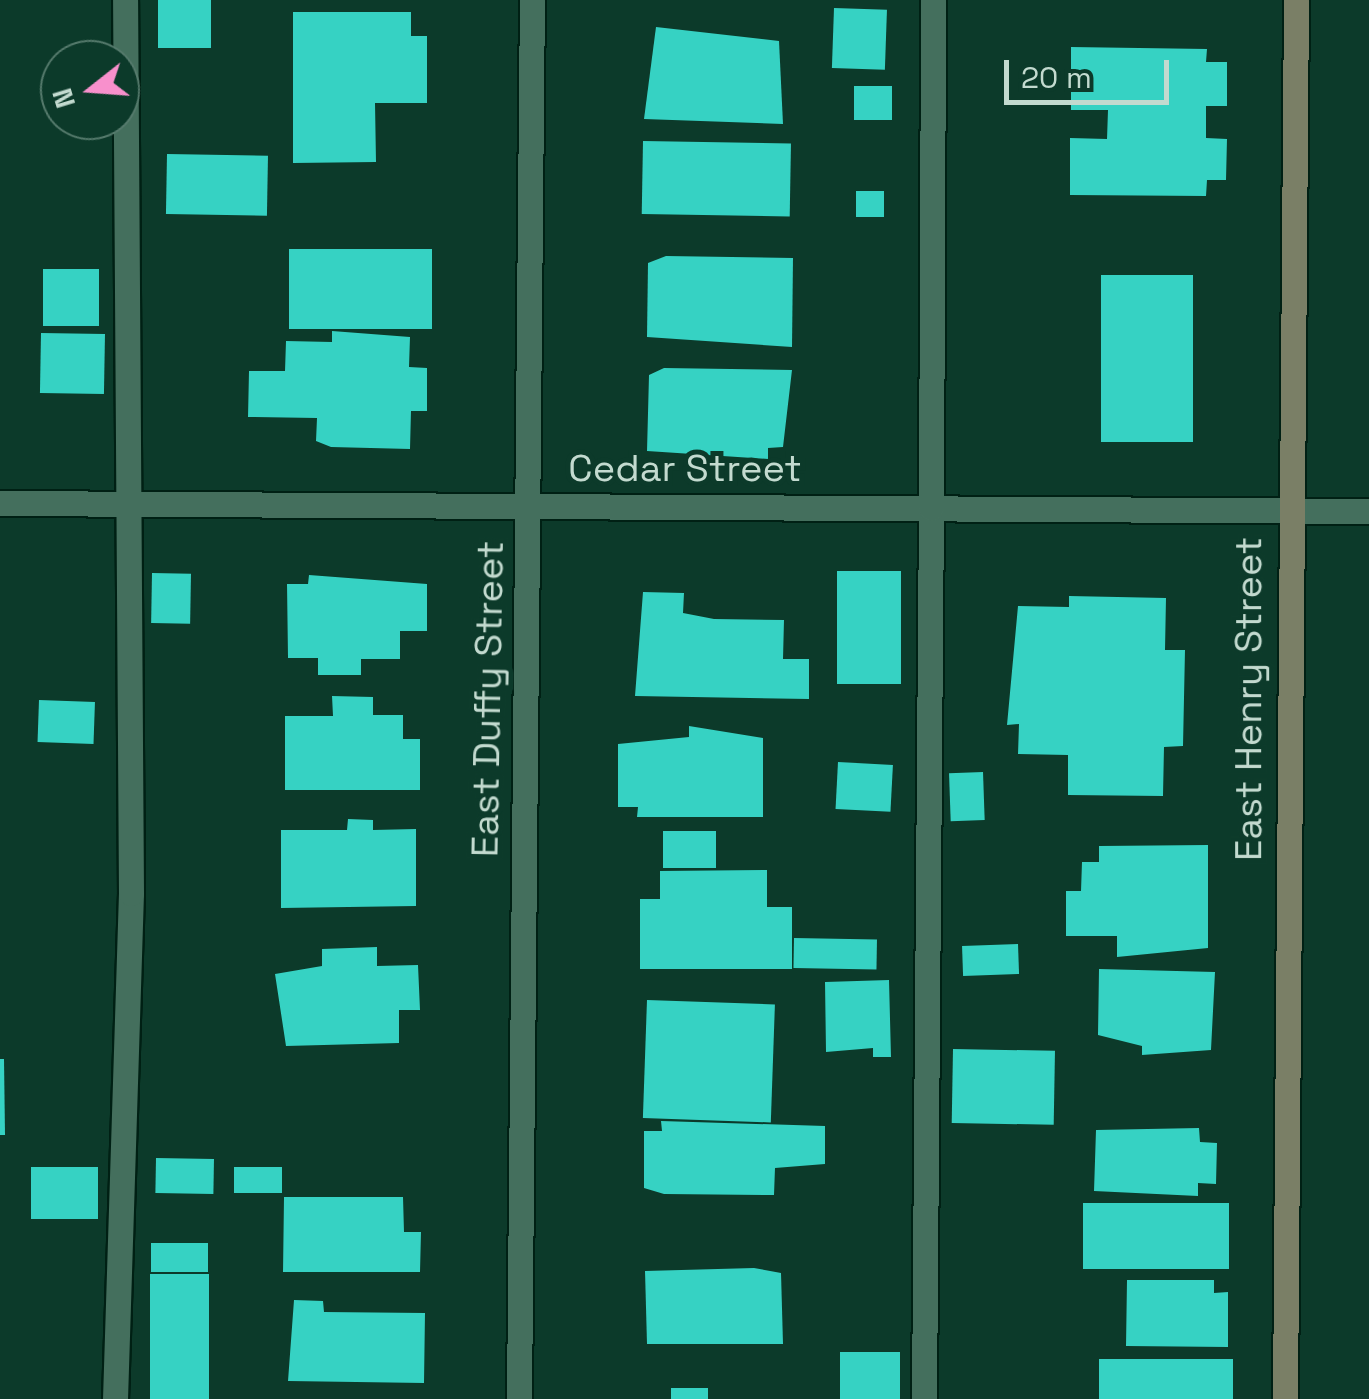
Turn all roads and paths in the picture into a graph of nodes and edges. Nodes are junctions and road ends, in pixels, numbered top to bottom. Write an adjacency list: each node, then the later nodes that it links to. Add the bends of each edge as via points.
1 (125, 0): 6 (street)
2 (532, 0): 7 (street, East Duffy Street)
3 (933, 0): 8 (street)
4 (1296, 0): 9 (main road, East Henry Street)
5 (0, 503): 6 (street, Cedar Street)
6 (130, 504): 7 (street, Cedar Street); 11 (street, via 131,893)
7 (528, 506): 8 (street, Cedar Street); 12 (street, East Duffy Street)
8 (931, 508): 9 (street, Cedar Street); 13 (street)
9 (1287, 511): 10 (street, Cedar Street); 14 (main road, East Henry Street)
10 (1369, 511)
11 (115, 1399)
12 (519, 1399)
13 (924, 1399)
14 (1285, 1399)

